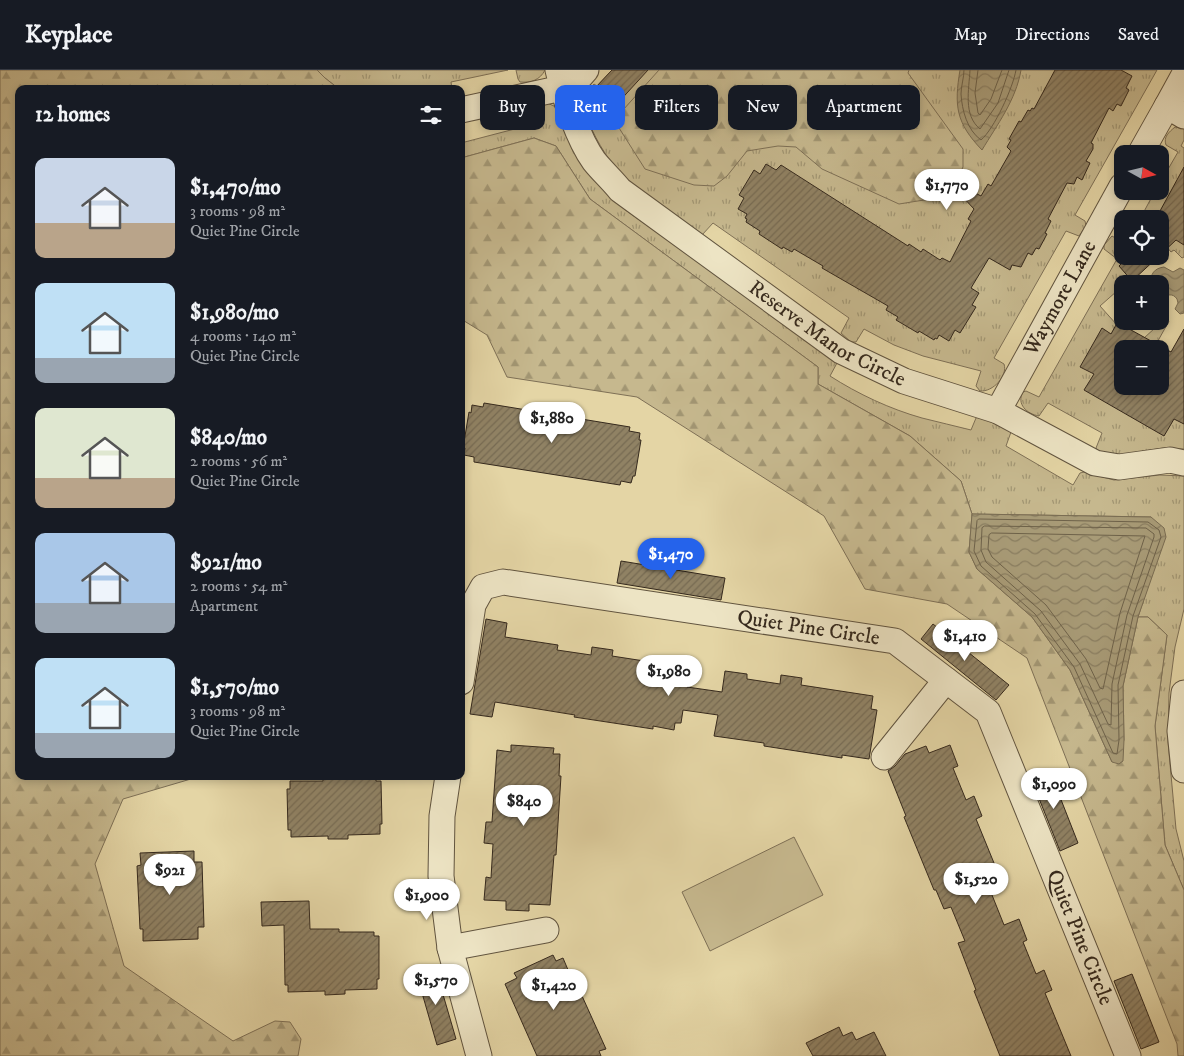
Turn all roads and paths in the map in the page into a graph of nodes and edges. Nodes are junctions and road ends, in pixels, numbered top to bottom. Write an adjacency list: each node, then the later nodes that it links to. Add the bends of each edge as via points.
1 (586, 70): 3 (street, via 578,79)
2 (1184, 75): 5 (street)
3 (560, 79): 4 (street); 8 (street, Reserve Manor Circle, via 575,123 593,160 620,190 841,351 904,381)
4 (465, 109)
5 (1175, 111): 6 (street)
6 (1147, 145)
7 (1114, 200): 8 (street, Waymore Lane)
8 (998, 411): 9 (street, Reserve Manor Circle, via 1095,463 1119,467 1170,460)
9 (1184, 463)
10 (465, 656): 11 (street, Quiet Pine Circle, via 473,604 482,587 503,582 895,641)
11 (946, 680): 13 (street); 19 (street, Quiet Pine Circle, via 988,712)
12 (1184, 693): 14 (street, via 1180,731)
13 (884, 757)
14 (1184, 770)
15 (447, 780): 17 (street, via 442,816 441,876)
16 (546, 930): 17 (street)
17 (450, 948): 18 (street)
18 (479, 1056)
19 (1128, 1056)

